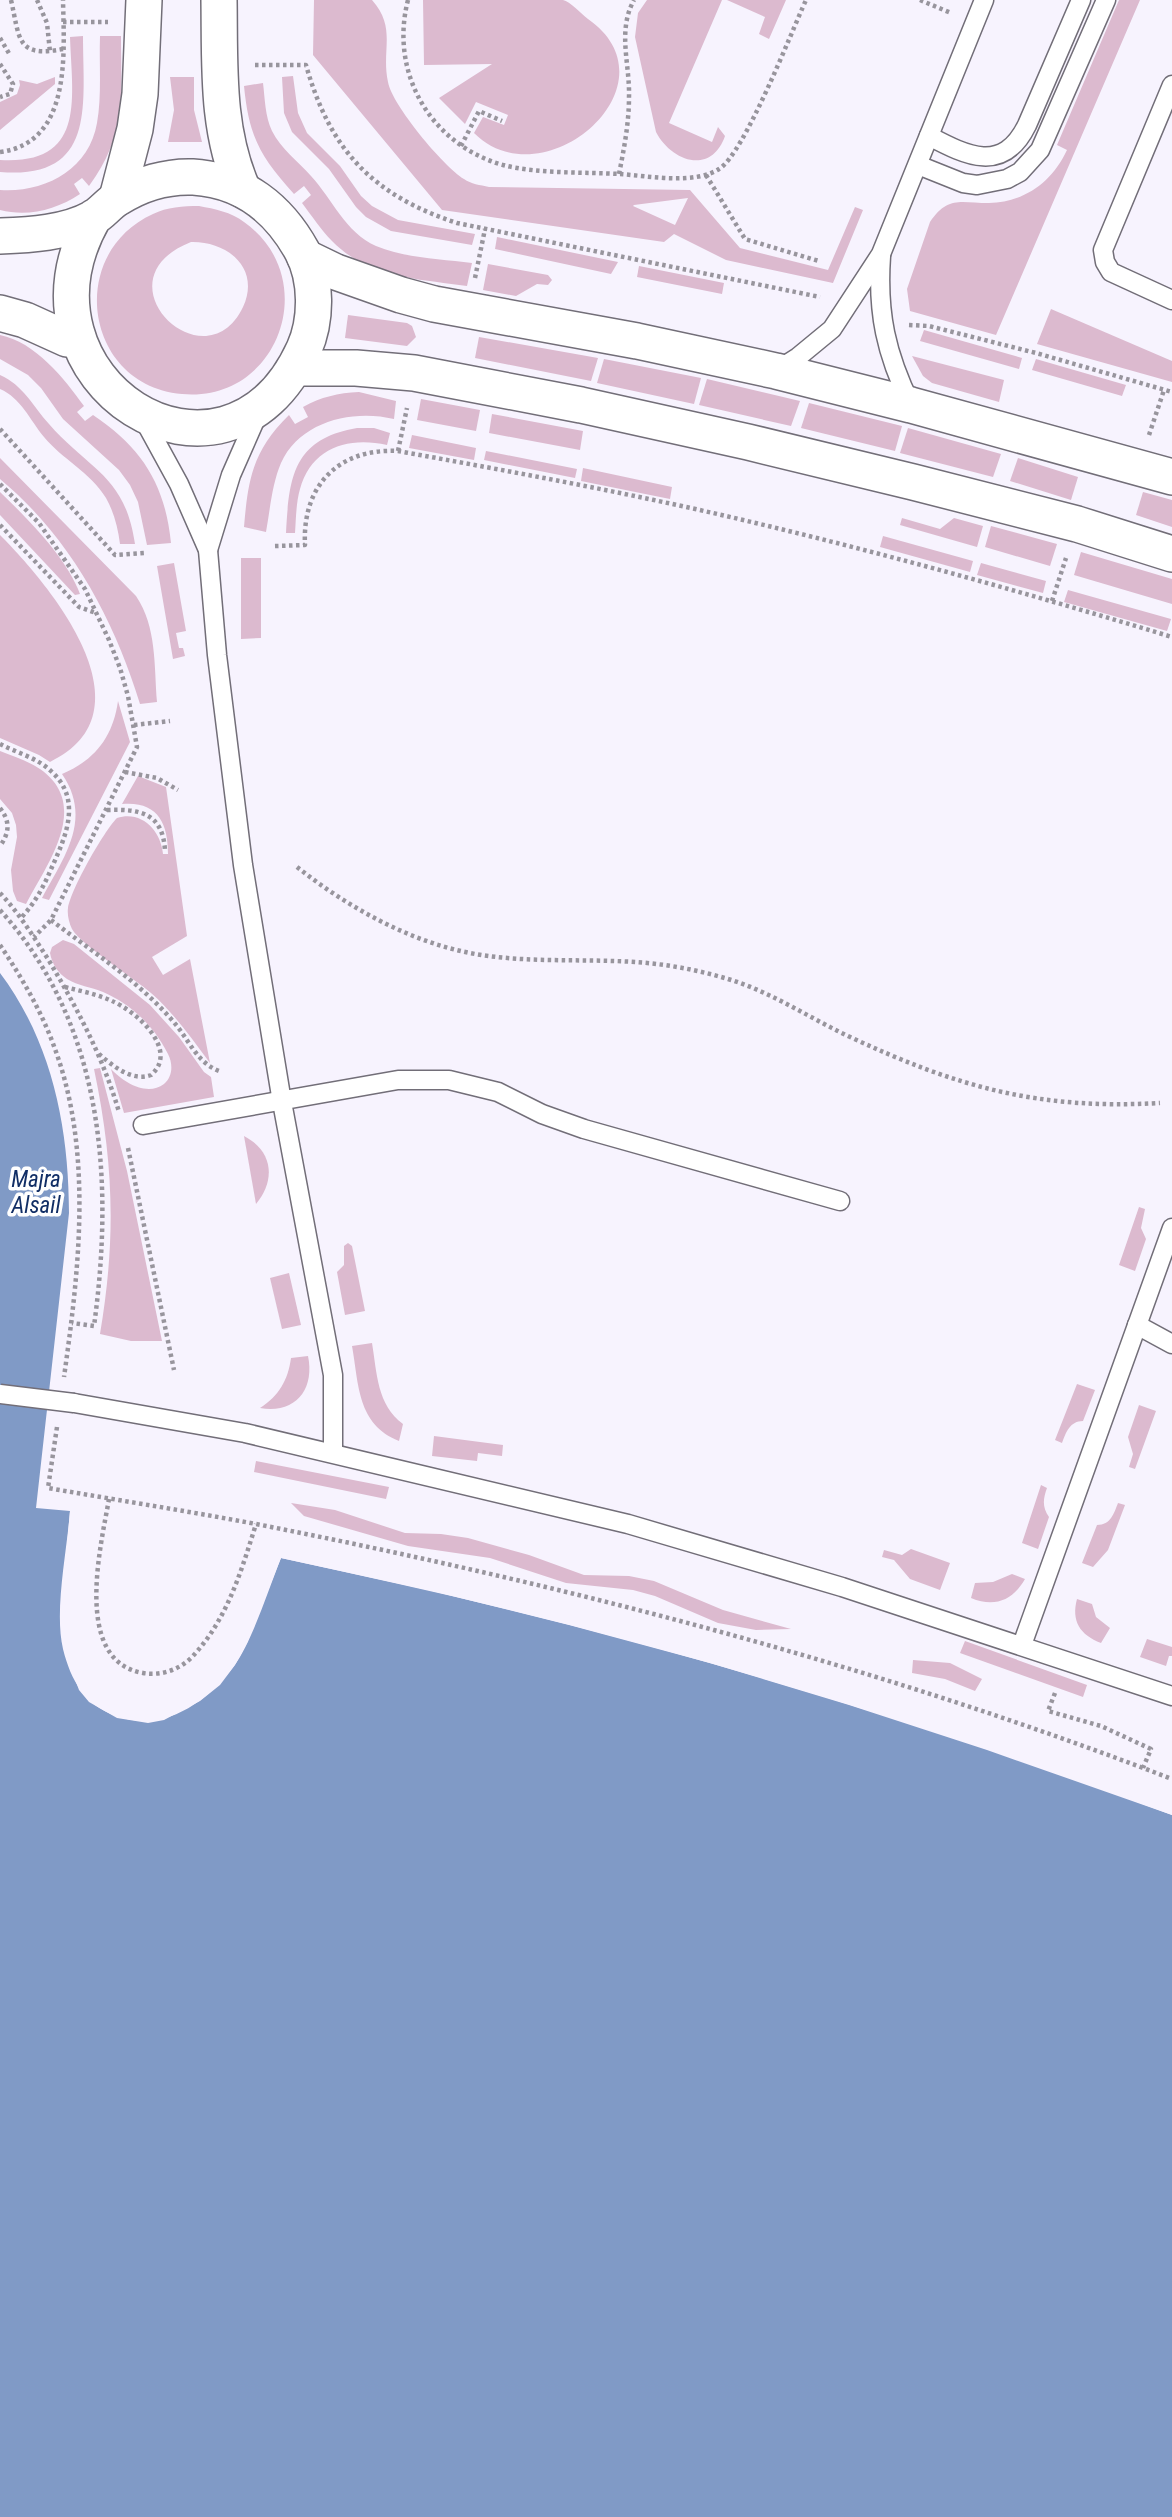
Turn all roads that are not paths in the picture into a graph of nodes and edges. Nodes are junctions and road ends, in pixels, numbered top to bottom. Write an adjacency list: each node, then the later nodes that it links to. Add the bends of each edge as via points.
1 (219, 0): 9 (street, via 226,139)
2 (984, 0): 7 (lane)
3 (1081, 0): 7 (lane, via 1027,125 1010,149 982,158)
4 (1106, 0): 8 (lane, via 1040,150 1020,172 978,185)
5 (143, 11): 10 (street, via 135,129)
6 (1172, 85): 14 (lane, via 1103,256 1111,272)
7 (929, 136): 8 (lane)
8 (918, 165): 12 (lane)
9 (243, 190): 10 (street, via 192,177 166,179 140,186); 13 (street, via 269,206 290,229)
10 (106, 208): 11 (street, via 48,232); 16 (street, via 79,238 68,262 62,288)
11 (0, 236)
12 (881, 254): 18 (lane, via 832,329); 20 (lane, via 884,332)
13 (305, 257): 17 (street, via 313,313); 18 (street, via 401,295)
14 (1172, 300)
15 (0, 313): 16 (street)
16 (67, 339): 21 (street, via 75,360 96,388)
17 (295, 369): 19 (street); 24 (street, via 415,373 581,405 1077,524)
18 (776, 371): 20 (street)
19 (263, 403): 21 (street, via 246,414 206,426); 23 (lane, via 231,475)
20 (911, 405): 22 (street)
21 (144, 421): 23 (lane)
22 (1172, 477)
23 (208, 550): 25 (lane, via 243,865)
24 (1172, 554)
25 (282, 1102): 26 (lane); 27 (lane, via 398,1080 449,1080 498,1092 584,1129); 32 (lane, via 327,1336 334,1401)
26 (144, 1125)
27 (840, 1200)
28 (1172, 1228): 29 (lane)
29 (1137, 1325): 30 (lane); 33 (lane)
30 (1172, 1344)
31 (0, 1394): 32 (lane, bridge, via 245,1433)
32 (333, 1453): 33 (lane, via 641,1528)
33 (1022, 1645): 34 (lane)
34 (1172, 1696)

